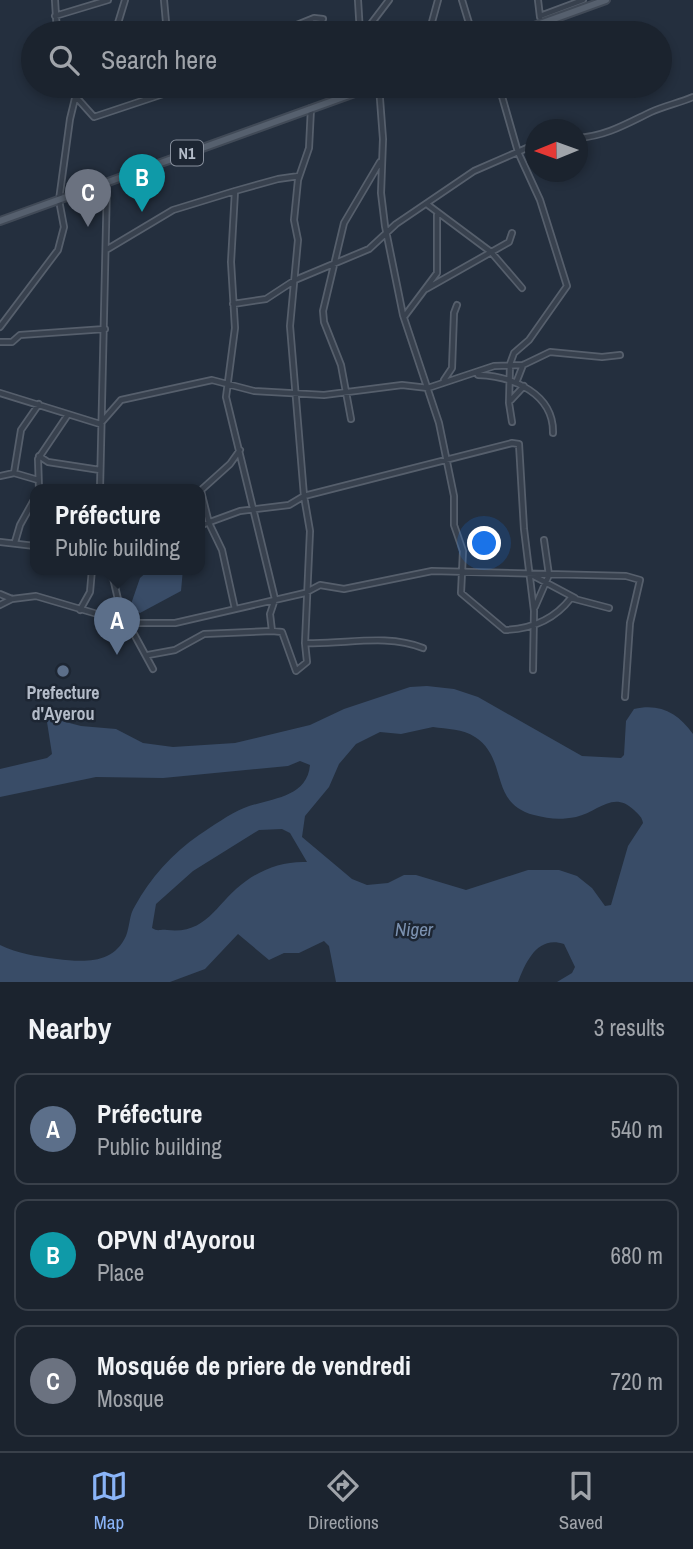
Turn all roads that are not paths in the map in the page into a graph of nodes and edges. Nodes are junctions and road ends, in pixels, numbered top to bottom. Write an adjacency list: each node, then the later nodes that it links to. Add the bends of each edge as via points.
1 (55, 0): 12 (street)
2 (108, 0): 12 (street)
3 (125, 0): 16 (street)
4 (164, 0): 17 (street)
5 (358, 0): 19 (street)
6 (389, 0): 20 (street)
7 (438, 0): 21 (street)
8 (462, 0): 22 (street)
9 (538, 0): 14 (street)
10 (583, 0): 14 (street)
11 (606, 0): 14 (main road)
12 (55, 16): 15 (street)
13 (323, 19): 18 (street)
14 (540, 20)
15 (56, 21)
16 (119, 21)
17 (166, 21)
18 (307, 21)
19 (361, 21)
20 (372, 21)
21 (432, 21)
22 (468, 21)
23 (693, 97): 31 (street, via 625,127)
24 (76, 98): 38 (street)
25 (77, 98): 26 (street, via 94,117)
26 (145, 98)
27 (338, 98): 30 (main road, N1)
28 (378, 98): 34 (street)
29 (502, 98): 33 (street)
30 (311, 107): 35 (street, via 309,148); 36 (main road, N1)
31 (588, 136)
32 (525, 148): 33 (street)
33 (517, 151): 39 (street, via 474,171); 57 (street, via 540,200 567,286)
34 (382, 158): 42 (street); 46 (street, via 344,223)
35 (299, 176): 37 (street); 47 (street)
36 (107, 183): 38 (main road, N1); 44 (street)
37 (235, 191): 44 (street, via 173,210); 50 (street)
38 (59, 200): 41 (main road, N1); 53 (street, via 64,228 58,250)
39 (428, 205): 40 (street); 42 (street)
40 (437, 214): 45 (street); 49 (street, via 439,268)
41 (0, 221)
42 (386, 232): 46 (street, via 369,249); 52 (street)
43 (512, 233): 45 (street, via 509,242)
44 (106, 251): 54 (street)
45 (491, 252): 48 (street); 49 (street)
46 (334, 264): 47 (street); 67 (street, via 324,321)
47 (295, 280): 50 (street, via 266,299); 66 (street, via 290,326)
48 (522, 288)
49 (422, 291): 52 (street)
50 (233, 304): 62 (street)
51 (457, 305): 61 (street, via 452,368 447,379)
52 (404, 318): 64 (street)
53 (0, 327)
54 (105, 329): 55 (street, via 20,335 12,342); 73 (street)
55 (0, 342)
56 (620, 355): 58 (street, via 550,352)
57 (510, 364): 58 (street); 59 (street); 60 (street)
58 (523, 365): 60 (street)
59 (473, 375): 60 (street); 61 (street)
60 (513, 383): 63 (street); 68 (street)
61 (434, 384): 64 (street)
62 (228, 386): 66 (street); 73 (street, via 212,380 121,400); 75 (street, via 226,397)
63 (524, 386): 68 (street); 74 (street, via 545,402 554,421)
64 (428, 388): 67 (street, via 402,385); 77 (street)
65 (0, 393): 69 (street)
66 (296, 393): 67 (street); 85 (street)
67 (347, 393): 71 (street)
68 (509, 403): 72 (street)
69 (39, 404): 70 (street); 79 (street, via 21,430)
70 (68, 415): 73 (street); 76 (street)
71 (351, 419)
72 (512, 422)
73 (100, 424): 78 (street)
74 (553, 433)
75 (240, 449): 84 (street); 88 (street)
76 (40, 456): 78 (street, via 48,462); 81 (street)
77 (445, 461): 85 (street); 95 (street, via 454,525 463,551); 96 (street, via 519,444)
78 (100, 470): 83 (street)
79 (13, 473): 80 (street); 81 (street)
80 (0, 476)
81 (38, 480): 82 (street)
82 (38, 484)
83 (100, 484)
84 (205, 486)
85 (304, 496): 88 (street, via 289,505); 102 (street, via 310,531)
86 (30, 507): 93 (street)
87 (205, 509): 89 (street)
88 (254, 512): 89 (street, via 240,511); 106 (street)
89 (209, 523): 90 (street); 109 (street, via 222,550)
90 (205, 525)
91 (544, 540): 99 (street)
92 (0, 542): 93 (street)
93 (15, 542): 94 (street)
94 (30, 544)
95 (461, 573): 96 (street); 102 (street, via 432,571 344,589 320,585); 113 (street, via 461,593 501,629)
96 (530, 574): 99 (street); 101 (street); 111 (street)
97 (91, 575): 110 (street, via 90,592)
98 (115, 575): 100 (street)
99 (549, 575): 101 (street); 120 (street, via 640,580 630,623)
100 (112, 577): 112 (street)
101 (545, 583): 104 (street); 111 (street)
102 (305, 593): 106 (street); 115 (street)
103 (0, 594): 105 (street)
104 (575, 598): 108 (street); 113 (street)
105 (12, 599): 107 (street); 110 (street, via 36,596)
106 (275, 599): 109 (street); 114 (street, via 270,614)
107 (0, 605)
108 (609, 608)
109 (235, 609): 112 (street, via 175,623)
110 (80, 610): 112 (street)
111 (534, 611): 113 (street)
112 (128, 623): 117 (street)
113 (533, 626): 119 (street)
114 (272, 631): 115 (street, via 282,632 296,671 307,662); 117 (street, via 209,633 175,650)
115 (305, 643): 116 (street, via 375,640)
116 (422, 648)
117 (148, 655): 118 (street)
118 (153, 669)
119 (533, 670)
120 (625, 696)

